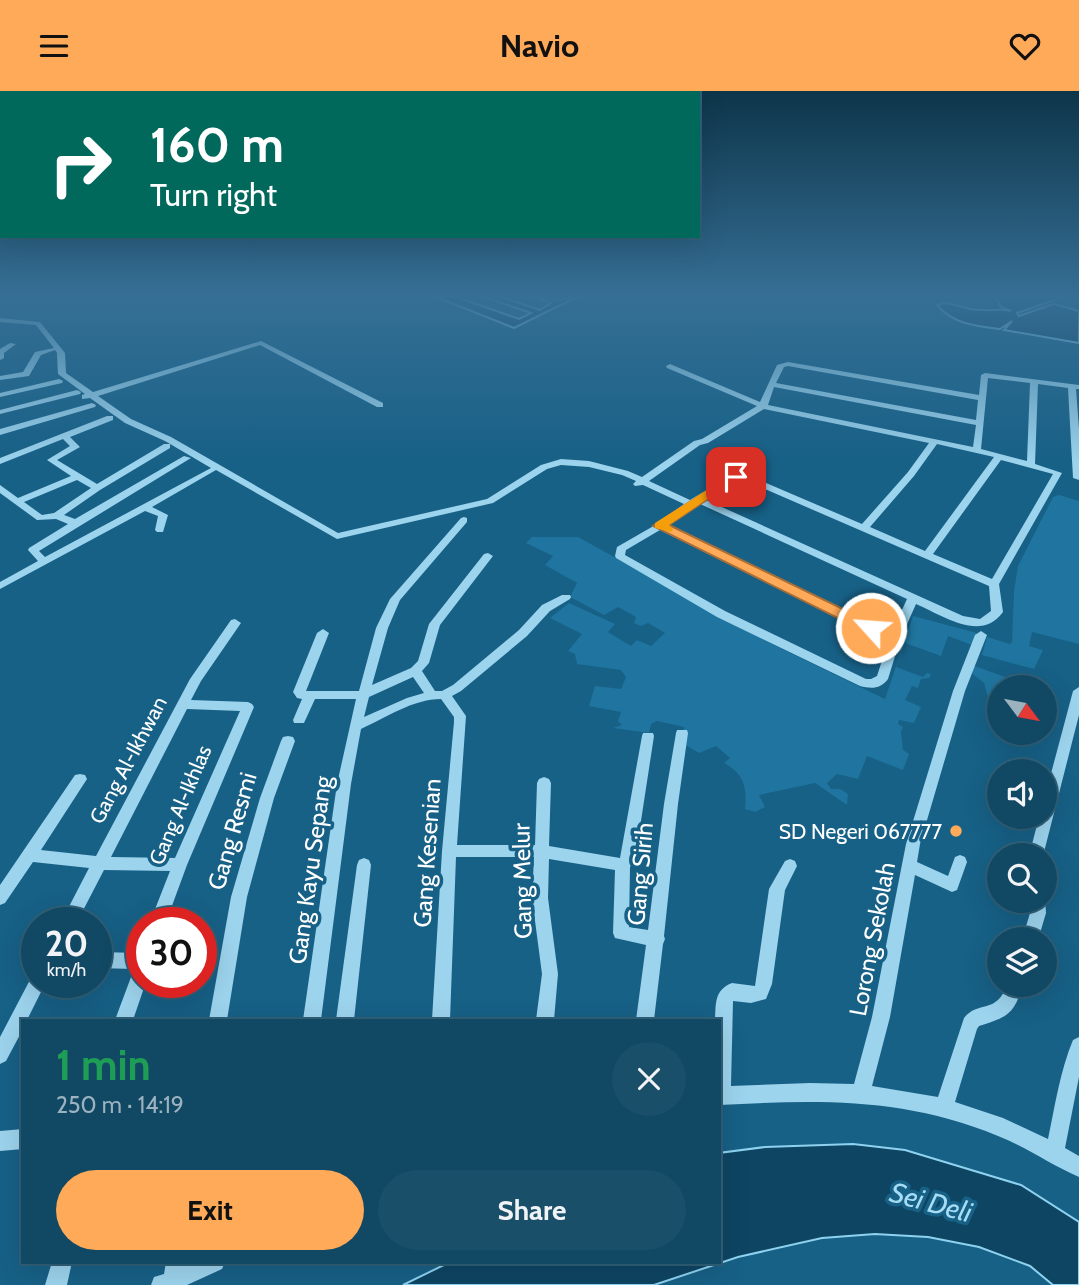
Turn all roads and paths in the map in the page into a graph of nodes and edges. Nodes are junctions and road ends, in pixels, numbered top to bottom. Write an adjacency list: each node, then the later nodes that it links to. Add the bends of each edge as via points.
1 (56, 352): 5 (street, via 38,354 26,374); 6 (street, via 53,372); 11 (street, via 62,375)
2 (233, 352): 11 (street)
3 (278, 352): 15 (street)
4 (670, 366): 13 (street)
5 (0, 378)
6 (59, 381): 10 (street); 11 (street)
7 (1032, 381): 9 (street); 12 (street, via 985,375); 32 (street)
8 (771, 384): 12 (street, via 781,365 788,364); 14 (street); 20 (street)
9 (1075, 387): 36 (street)
10 (0, 395)
11 (86, 398): 17 (street); 19 (street); 21 (street); 23 (street)
12 (981, 398): 20 (street)
13 (752, 403): 14 (street); 16 (street)
14 (763, 403): 18 (street); 24 (street)
15 (380, 405)
16 (742, 409): 18 (street); 25 (street, via 699,437)
17 (0, 412)
18 (752, 413): 25 (street)
19 (110, 418): 22 (street); 23 (street)
20 (978, 423): 26 (street)
21 (0, 432)
22 (64, 436): 28 (street); 35 (street, via 76,447 51,460)
23 (165, 442): 29 (street); 38 (street); 40 (street)
24 (933, 442): 26 (street); 48 (street)
25 (697, 443): 37 (street)
26 (976, 450): 27 (street)
27 (999, 455): 32 (street); 50 (street)
28 (13, 456): 30 (street); 31 (street)
29 (187, 458): 33 (street); 46 (street)
30 (0, 461)
31 (22, 462)
32 (1031, 463): 34 (street)
33 (212, 470): 38 (street); 43 (street)
34 (1058, 473): 36 (street); 53 (street)
35 (78, 476): 40 (street); 41 (street)
36 (1079, 478)
37 (641, 482): 38 (street, via 571,464 492,503 340,542 303,525); 42 (street)
38 (241, 483)
39 (0, 488): 41 (street)
40 (97, 488): 44 (street)
41 (17, 502): 44 (street, via 40,518)
42 (691, 504): 47 (street); 48 (street, via 741,477); 56 (street)
43 (144, 507): 49 (street, via 163,515); 52 (street)
44 (57, 516): 46 (street)
45 (464, 520): 63 (street, Gang Kayu Sepang, via 395,599)
46 (76, 523): 52 (street, via 33,550)
47 (660, 526): 60 (street); 60 (street, via 621,549 620,556 800,654 873,684 882,679)
48 (864, 528): 50 (street)
49 (160, 530)
50 (927, 555): 53 (street)
51 (488, 556): 61 (street, via 435,624 423,663)
52 (43, 561): 54 (street)
53 (994, 584): 56 (street, via 996,613 981,624)
54 (0, 586)
55 (566, 597): 64 (street, via 546,608 457,688)
56 (913, 598): 60 (street)
57 (235, 623): 66 (street, Gang Al-Ikhwan)
58 (323, 633): 65 (street, via 299,692)
59 (981, 635): 84 (street, Lorong Sekolah, via 959,691)
60 (894, 640)
61 (415, 671): 63 (street); 64 (street, Gang Kesenian)
62 (1079, 691): 74 (street)
63 (362, 695): 65 (street); 68 (street, Gang Kayu Sepang)
64 (438, 695): 68 (street, via 390,709); 75 (street, Gang Kesenian, via 460,716)
65 (310, 696): 67 (street)
66 (183, 704): 79 (street, Gang Al-Ikhwan); 80 (street, Gang Al-Ikhlas, via 248,707)
67 (299, 720)
68 (355, 726): 94 (street, Gang Kayu Sepang)
69 (682, 733): 88 (street, Gang Sirih, via 669,803)
70 (648, 737): 82 (street, via 628,860)
71 (288, 741): 93 (street, Gang Resmi, via 239,897)
72 (80, 779): 77 (street)
73 (544, 783): 76 (street, Gang Melur)
74 (1039, 843)
75 (449, 851): 76 (street); 96 (street, Gang Kesenian)
76 (542, 851): 82 (street); 97 (street, Gang Melur, via 540,898 550,974)
77 (30, 855): 79 (street); 85 (street)
78 (960, 862): 84 (street, via 952,885)
79 (99, 863): 80 (street); 86 (street, Gang Al-Ikhwan)
80 (180, 865): 87 (street, Gang Al-Ikhlas)
81 (364, 865): 95 (street)
82 (623, 865): 88 (street, via 621,933)
83 (790, 866): 101 (street, via 777,889 760,993 732,991 725,997)
84 (910, 866): 102 (street, Lorong Sekolah, via 881,1017)
85 (0, 898)
86 (77, 907)
87 (164, 907)
88 (657, 939): 98 (street, Gang Sirih)
89 (1010, 997): 104 (street, via 998,1014 970,1024)
90 (30, 998): 100 (street)
91 (132, 998): 92 (street)
92 (124, 1019)
93 (218, 1019)
94 (312, 1019)
95 (345, 1019)
96 (441, 1019)
97 (545, 1019)
98 (645, 1019)
99 (1079, 1046): 107 (street)
100 (0, 1055)
101 (721, 1076)
102 (861, 1093): 103 (street); 104 (street)
103 (721, 1096)
104 (944, 1108): 107 (street)
105 (21, 1139): 106 (street)
106 (0, 1141)
107 (1055, 1152): 108 (street)
108 (1079, 1167)
109 (61, 1264): 112 (street)
110 (209, 1264): 111 (street)
111 (170, 1276)
112 (56, 1285)

